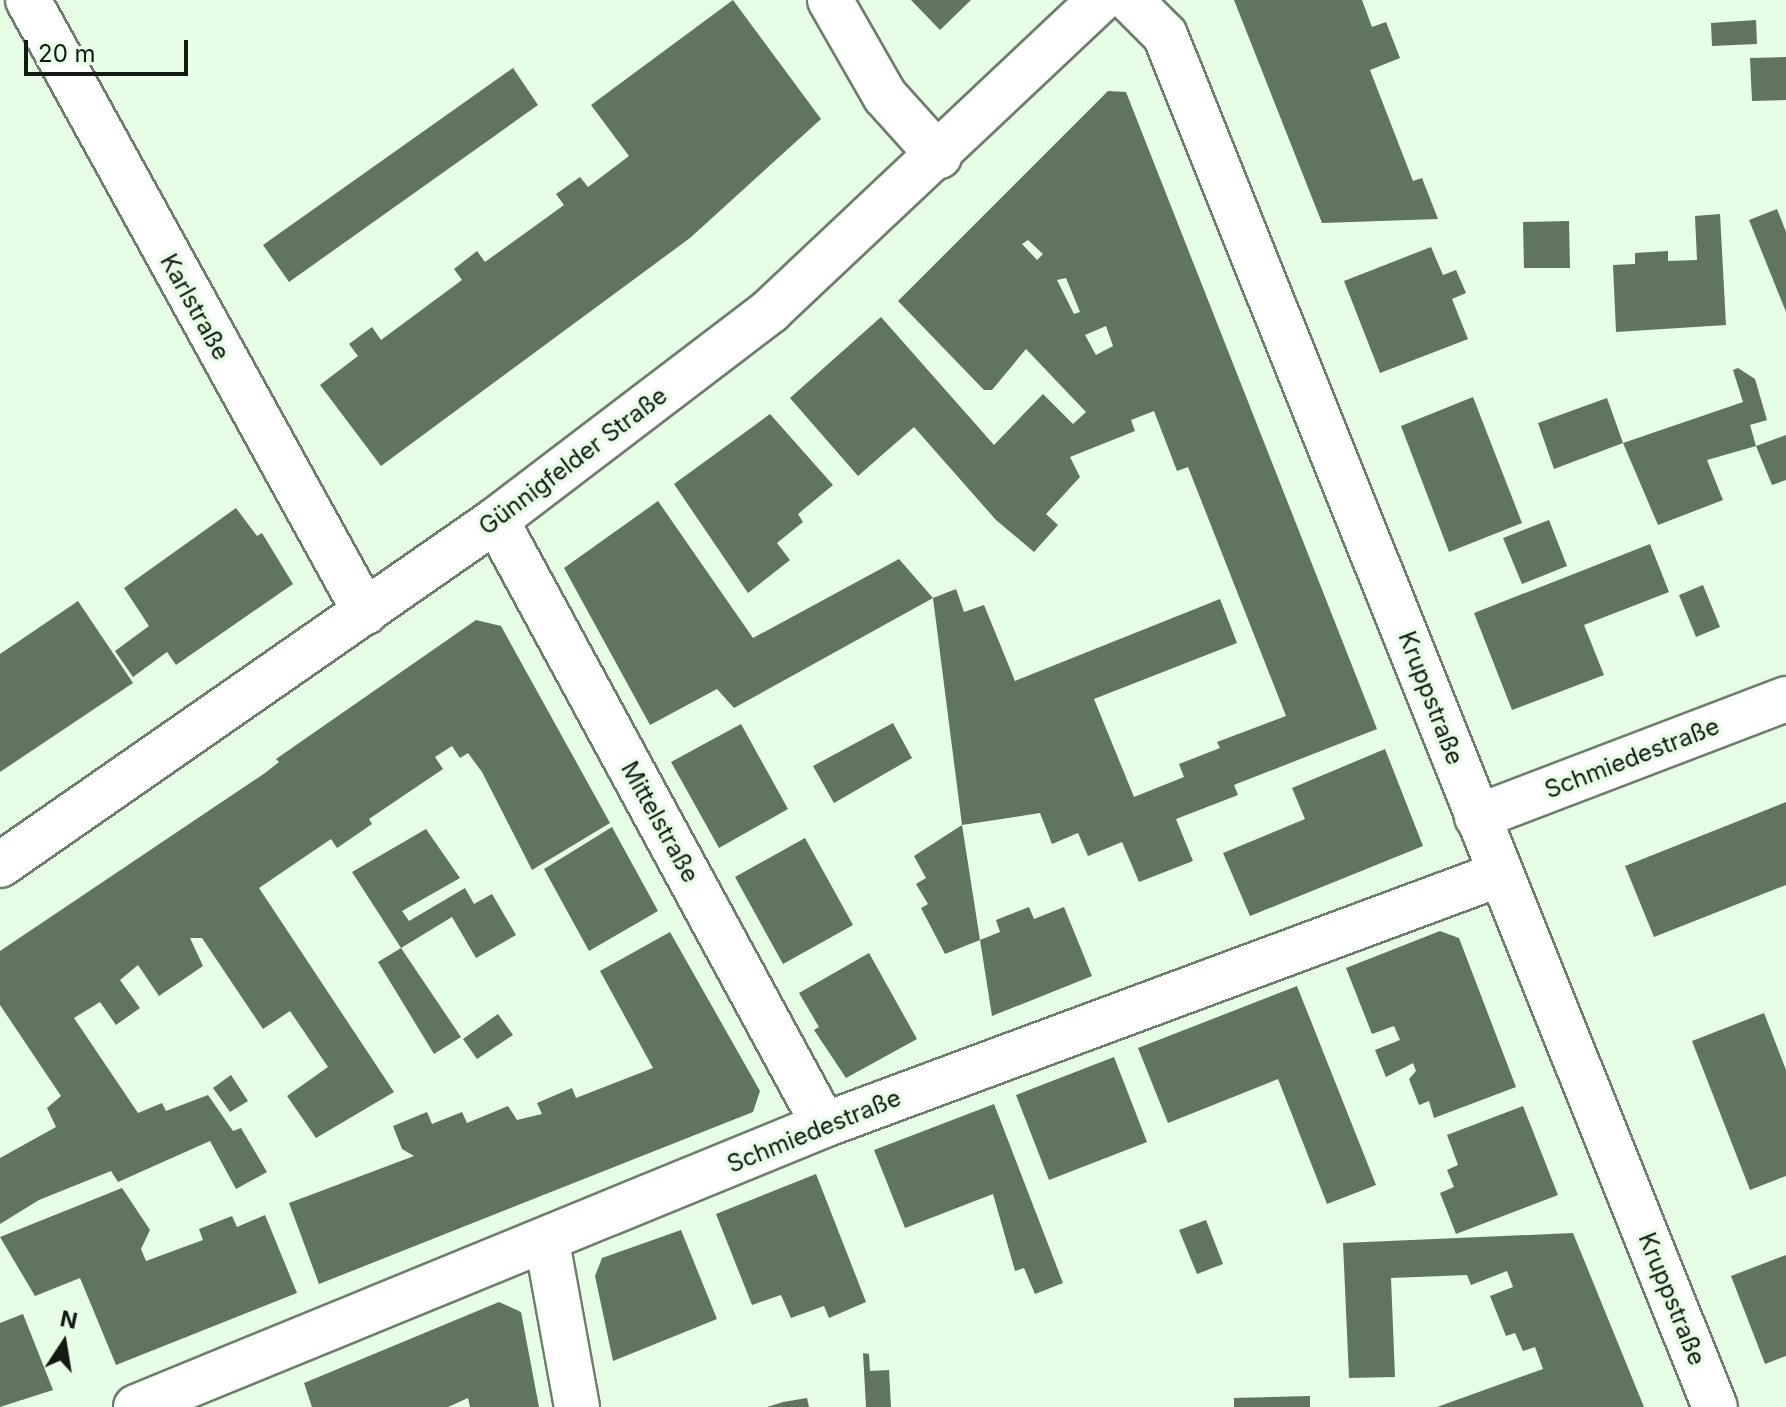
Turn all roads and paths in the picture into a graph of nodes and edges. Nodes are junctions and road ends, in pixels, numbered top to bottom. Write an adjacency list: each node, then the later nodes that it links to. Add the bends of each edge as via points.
1 (28, 0): 7 (street, Karlstraße)
2 (830, 0): 5 (street, via 885,96)
3 (1100, 0): 5 (street, Günnigfelder Straße)
4 (1130, 0): 9 (street, Kruppstraße, via 1165,35)
5 (939, 156): 6 (street, Günnigfelder Straße, via 770,311)
6 (496, 520): 7 (street, Günnigfelder Straße); 12 (street, Mittelstraße)
7 (365, 612): 10 (street, Günnigfelder Straße)
8 (1786, 699): 9 (street, Schmiedestraße)
9 (1477, 817): 11 (street, Kruppstraße)
10 (0, 865)
11 (1500, 874): 12 (street, Schmiedestraße); 16 (street, Kruppstraße)
12 (824, 1125): 13 (street, Schmiedestraße)
13 (547, 1242): 14 (street, Schmiedestraße); 15 (street)
14 (136, 1407)
15 (577, 1407)
16 (1715, 1407)

